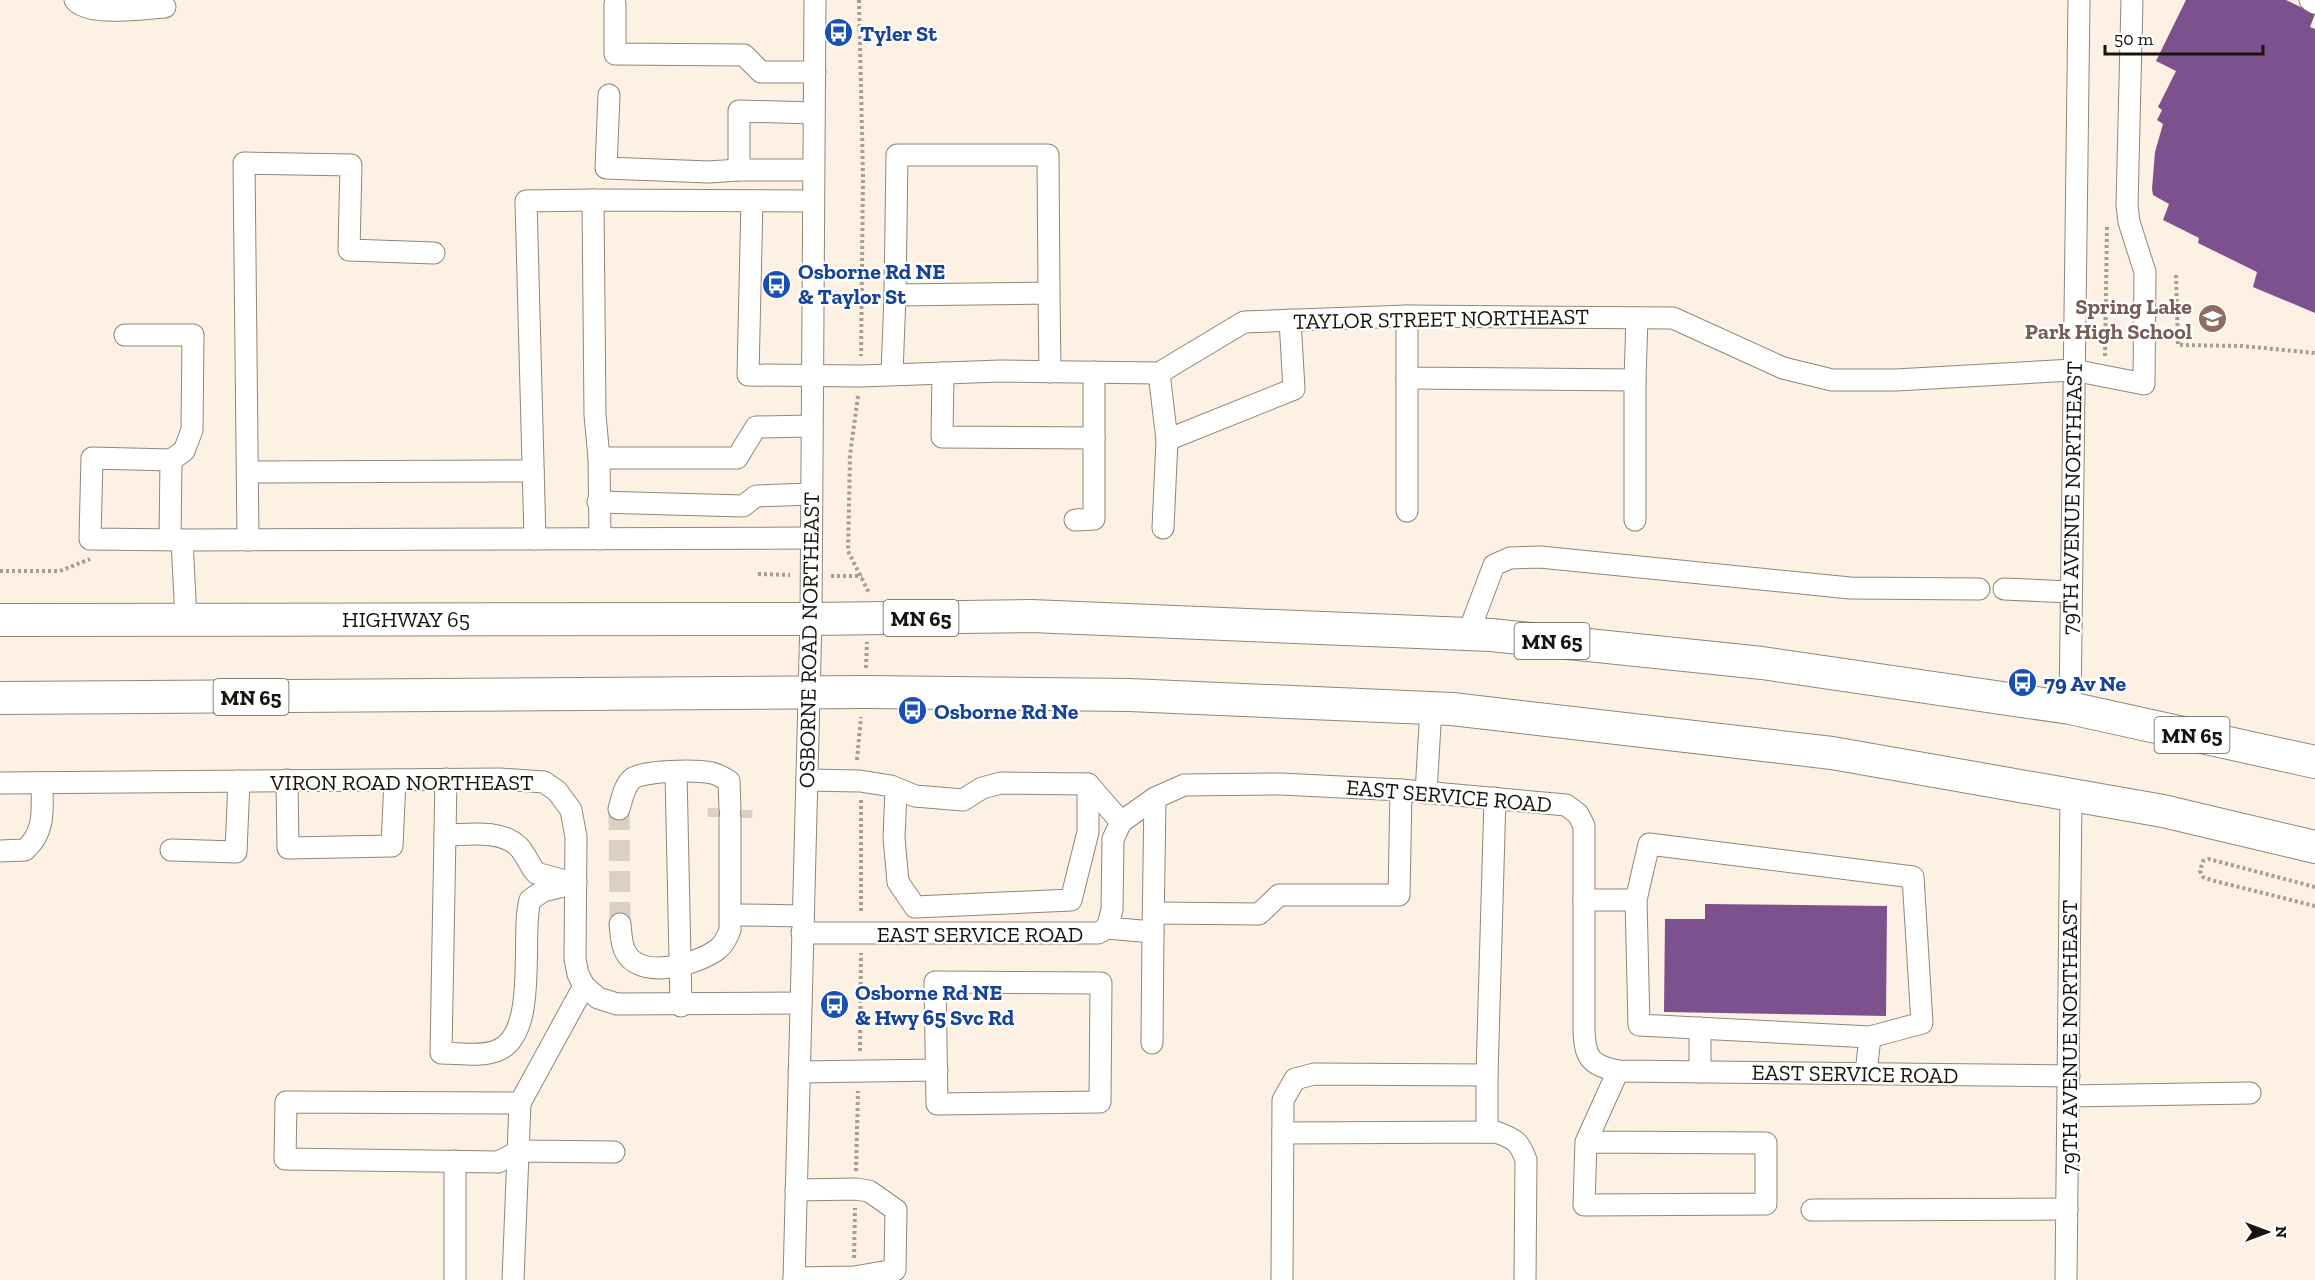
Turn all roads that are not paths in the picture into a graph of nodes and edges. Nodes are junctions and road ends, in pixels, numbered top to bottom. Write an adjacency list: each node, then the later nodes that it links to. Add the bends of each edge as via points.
1 (75, 0): 8 (street, via 91,10)
2 (815, 0): 9 (street, OSBORNE ROAD NORTHEAST)
3 (2079, 0): 24 (street, 79TH AVENUE NORTHEAST)
4 (2132, 0): 24 (street, TAYLOR STREET NORTHEAST, via 2127,206 2145,272 2144,384)
5 (2310, 0): 6 (street)
6 (2315, 3)
7 (615, 4): 9 (street, via 615,54 744,55 761,72)
8 (165, 7)
9 (815, 72): 11 (street, OSBORNE ROAD NORTHEAST)
10 (609, 95): 12 (street, via 606,168)
11 (814, 113): 12 (street, via 739,111); 13 (street, OSBORNE ROAD NORTHEAST)
12 (739, 170): 13 (street)
13 (813, 170): 16 (street, OSBORNE ROAD NORTHEAST)
14 (593, 200): 15 (street); 36 (street, via 595,415); 38 (street, via 526,201)
15 (752, 201): 16 (street); 29 (street, via 748,375)
16 (813, 201): 29 (street, OSBORNE ROAD NORTHEAST)
17 (434, 253): 39 (street, via 350,250 351,165 244,164)
18 (1049, 293): 19 (street); 19 (street, via 1048,155 897,155); 25 (street)
19 (896, 294): 30 (street)
20 (1407, 316): 21 (street, TAYLOR STREET NORTHEAST); 22 (street, TAYLOR STREET NORTHEAST); 31 (street)
21 (1637, 318): 24 (street, TAYLOR STREET NORTHEAST, via 1673,318 1783,368 1832,380); 32 (street)
22 (1290, 320): 28 (street, TAYLOR STREET NORTHEAST, via 1244,322); 35 (street, via 1294,390)
23 (126, 335): 37 (street, via 193,335 192,430 184,451)
24 (2073, 370): 57 (street, 79TH AVENUE NORTHEAST)
25 (1050, 372): 26 (street); 27 (street)
26 (1094, 372): 28 (street); 34 (street)
27 (943, 373): 30 (street); 34 (street, via 942,437)
28 (1160, 373): 35 (street)
29 (811, 374): 30 (street); 33 (street, OSBORNE ROAD NORTHEAST)
30 (892, 374)
31 (1407, 378): 32 (street); 44 (street)
32 (1635, 380): 46 (street)
33 (811, 426): 36 (street, via 756,427 737,458); 40 (street, OSBORNE ROAD NORTHEAST)
34 (1094, 438): 45 (street, via 1094,519)
35 (1167, 440): 47 (street)
36 (600, 458): 41 (street)
37 (171, 460): 53 (street); 53 (street, via 92,458 90,539)
38 (533, 471): 39 (street); 50 (street)
39 (248, 472): 54 (street)
40 (811, 494): 43 (street, via 756,496 743,506); 49 (street, OSBORNE ROAD NORTHEAST)
41 (598, 502): 42 (street); 51 (street)
42 (685, 504): 43 (street); 52 (street)
43 (734, 506): 48 (street)
44 (1407, 511)
45 (1075, 520)
46 (1635, 520)
47 (1163, 528)
48 (733, 538): 49 (street); 52 (street)
49 (811, 538): 60 (street, OSBORNE ROAD NORTHEAST)
50 (534, 539): 51 (street); 54 (street)
51 (600, 539): 52 (street)
52 (684, 539)
53 (176, 540): 54 (street); 58 (street)
54 (248, 540)
55 (1979, 589): 61 (street, via 1851,588 1540,557 1510,558 1494,564)
56 (2004, 589): 57 (street)
57 (2070, 592): 65 (street, 79TH AVENUE NORTHEAST)
58 (186, 619): 59 (highway, HIGHWAY 65 / MN 65); 60 (highway, HIGHWAY 65 / MN 65)
59 (0, 620)
60 (811, 620): 61 (highway, MN 65, via 1031,616); 62 (street, OSBORNE ROAD NORTHEAST)
61 (1468, 634): 65 (highway, MN 65, via 1762,663)
62 (809, 692): 63 (highway, MN 65); 64 (highway, MN 65, via 1129,694); 71 (street, OSBORNE ROAD NORTHEAST)
63 (0, 699)
64 (1431, 708): 78 (street); 79 (highway, MN 65, via 1821,752)
65 (2070, 708): 66 (highway, MN 65)
66 (2315, 762)
67 (676, 772): 82 (street, via 640,775 632,780 625,789); 83 (street, via 712,773 729,781); 101 (street)
68 (446, 779): 70 (street, VIRON ROAD NORTHEAST); 85 (street); 90 (street, VIRON ROAD NORTHEAST, via 544,782 557,791 571,810 576,837)
69 (287, 780): 70 (street, VIRON ROAD NORTHEAST); 70 (street, via 288,848 392,846); 72 (street, VIRON ROAD NORTHEAST)
70 (395, 780)
71 (807, 780): 76 (street, via 860,781); 98 (street, OSBORNE ROAD NORTHEAST)
72 (239, 781): 74 (street, VIRON ROAD NORTHEAST); 87 (street, via 236,852)
73 (0, 783): 74 (street, VIRON ROAD NORTHEAST)
74 (42, 783): 88 (street, via 42,822 37,839 25,850)
75 (1088, 784): 76 (street, via 1002,783 982,788 963,800 915,796); 84 (street); 94 (street, via 1088,832 1071,900)
76 (896, 789): 94 (street, via 894,838 898,882 915,907)
77 (1401, 790): 78 (street, EAST SERVICE ROAD); 80 (street, EAST SERVICE ROAD, via 1203,783 1184,785); 96 (street, via 1399,896 1279,895 1258,914)
78 (1426, 793): 81 (street, EAST SERVICE ROAD)
79 (2071, 794): 86 (highway, MN 65); 114 (street, 79TH AVENUE NORTHEAST)
80 (1155, 798): 84 (street, EAST SERVICE ROAD); 96 (street)
81 (1495, 798): 92 (street, EAST SERVICE ROAD, via 1566,806 1578,814 1584,826); 113 (street)
82 (620, 809)
83 (730, 813): 95 (street); 101 (street, via 730,930 718,949)
84 (1121, 822): 99 (street, EAST SERVICE ROAD, via 1113,839 1112,910)
85 (445, 835): 89 (street, via 498,836 509,840); 91 (street, via 441,1053 495,1051 503,1048 513,1035 525,1005 528,907)
86 (2315, 847)
87 (171, 850)
88 (0, 851)
89 (533, 869): 90 (street, via 542,877); 91 (street)
90 (576, 883): 91 (street, via 543,891); 102 (street, VIRON ROAD NORTHEAST, via 575,959)
91 (532, 899)
92 (1584, 900): 93 (street); 109 (street, EAST SERVICE ROAD, via 1585,1050 1593,1062)
93 (1636, 900): 105 (street, via 1639,1025); 106 (street, via 1649,844 1913,877 1922,1023)
94 (953, 904): 100 (street)
95 (742, 915): 98 (street, EAST SERVICE ROAD); 101 (street, via 734,948 711,964)
96 (1153, 923): 99 (street); 107 (street)
97 (620, 924): 101 (street, via 624,951 640,965 666,968)
98 (803, 925): 100 (street, EAST SERVICE ROAD); 103 (street, OSBORNE ROAD NORTHEAST)
99 (1107, 927): 100 (street, EAST SERVICE ROAD, via 1098,933)
100 (952, 934)
101 (689, 963): 104 (street)
102 (584, 986): 104 (street, via 598,998 617,1004); 116 (street)
103 (801, 1003): 104 (street); 110 (street, OSBORNE ROAD NORTHEAST)
104 (681, 1006)
105 (1700, 1028): 106 (street); 111 (street)
106 (1870, 1037): 112 (street)
107 (1152, 1043)
108 (937, 1070): 108 (street, via 936,982 1101,983 1100,1102 937,1104); 110 (street)
109 (1618, 1071): 111 (street, EAST SERVICE ROAD); 119 (street)
110 (799, 1072): 123 (street, OSBORNE ROAD NORTHEAST)
111 (1700, 1072): 112 (street, EAST SERVICE ROAD)
112 (1866, 1073): 114 (street, EAST SERVICE ROAD)
113 (1487, 1075): 117 (street); 118 (street, via 1314,1074 1295,1079 1283,1100)
114 (2069, 1086): 115 (street, EAST SERVICE ROAD); 124 (street, 79TH AVENUE NORTHEAST)
115 (2250, 1093)
116 (520, 1102): 120 (street); 122 (street, via 286,1102 285,1160)
117 (1487, 1132): 118 (street); 130 (street, via 1512,1138 1521,1145 1526,1161)
118 (1283, 1133): 129 (street)
119 (1586, 1142): 119 (street, via 1584,1205 1766,1204 1766,1143)
120 (520, 1151): 121 (street); 122 (street, via 498,1162); 128 (street)
121 (614, 1152)
122 (455, 1161): 127 (street)
123 (796, 1190): 126 (street, OSBORNE ROAD NORTHEAST); 126 (street, via 870,1191 896,1210 896,1270 854,1277)
124 (2067, 1209): 125 (street); 131 (street, 79TH AVENUE NORTHEAST)
125 (1812, 1210)
126 (794, 1279)
127 (455, 1280)
128 (513, 1280)
129 (1282, 1280)
130 (1525, 1280)
131 (2066, 1280)

